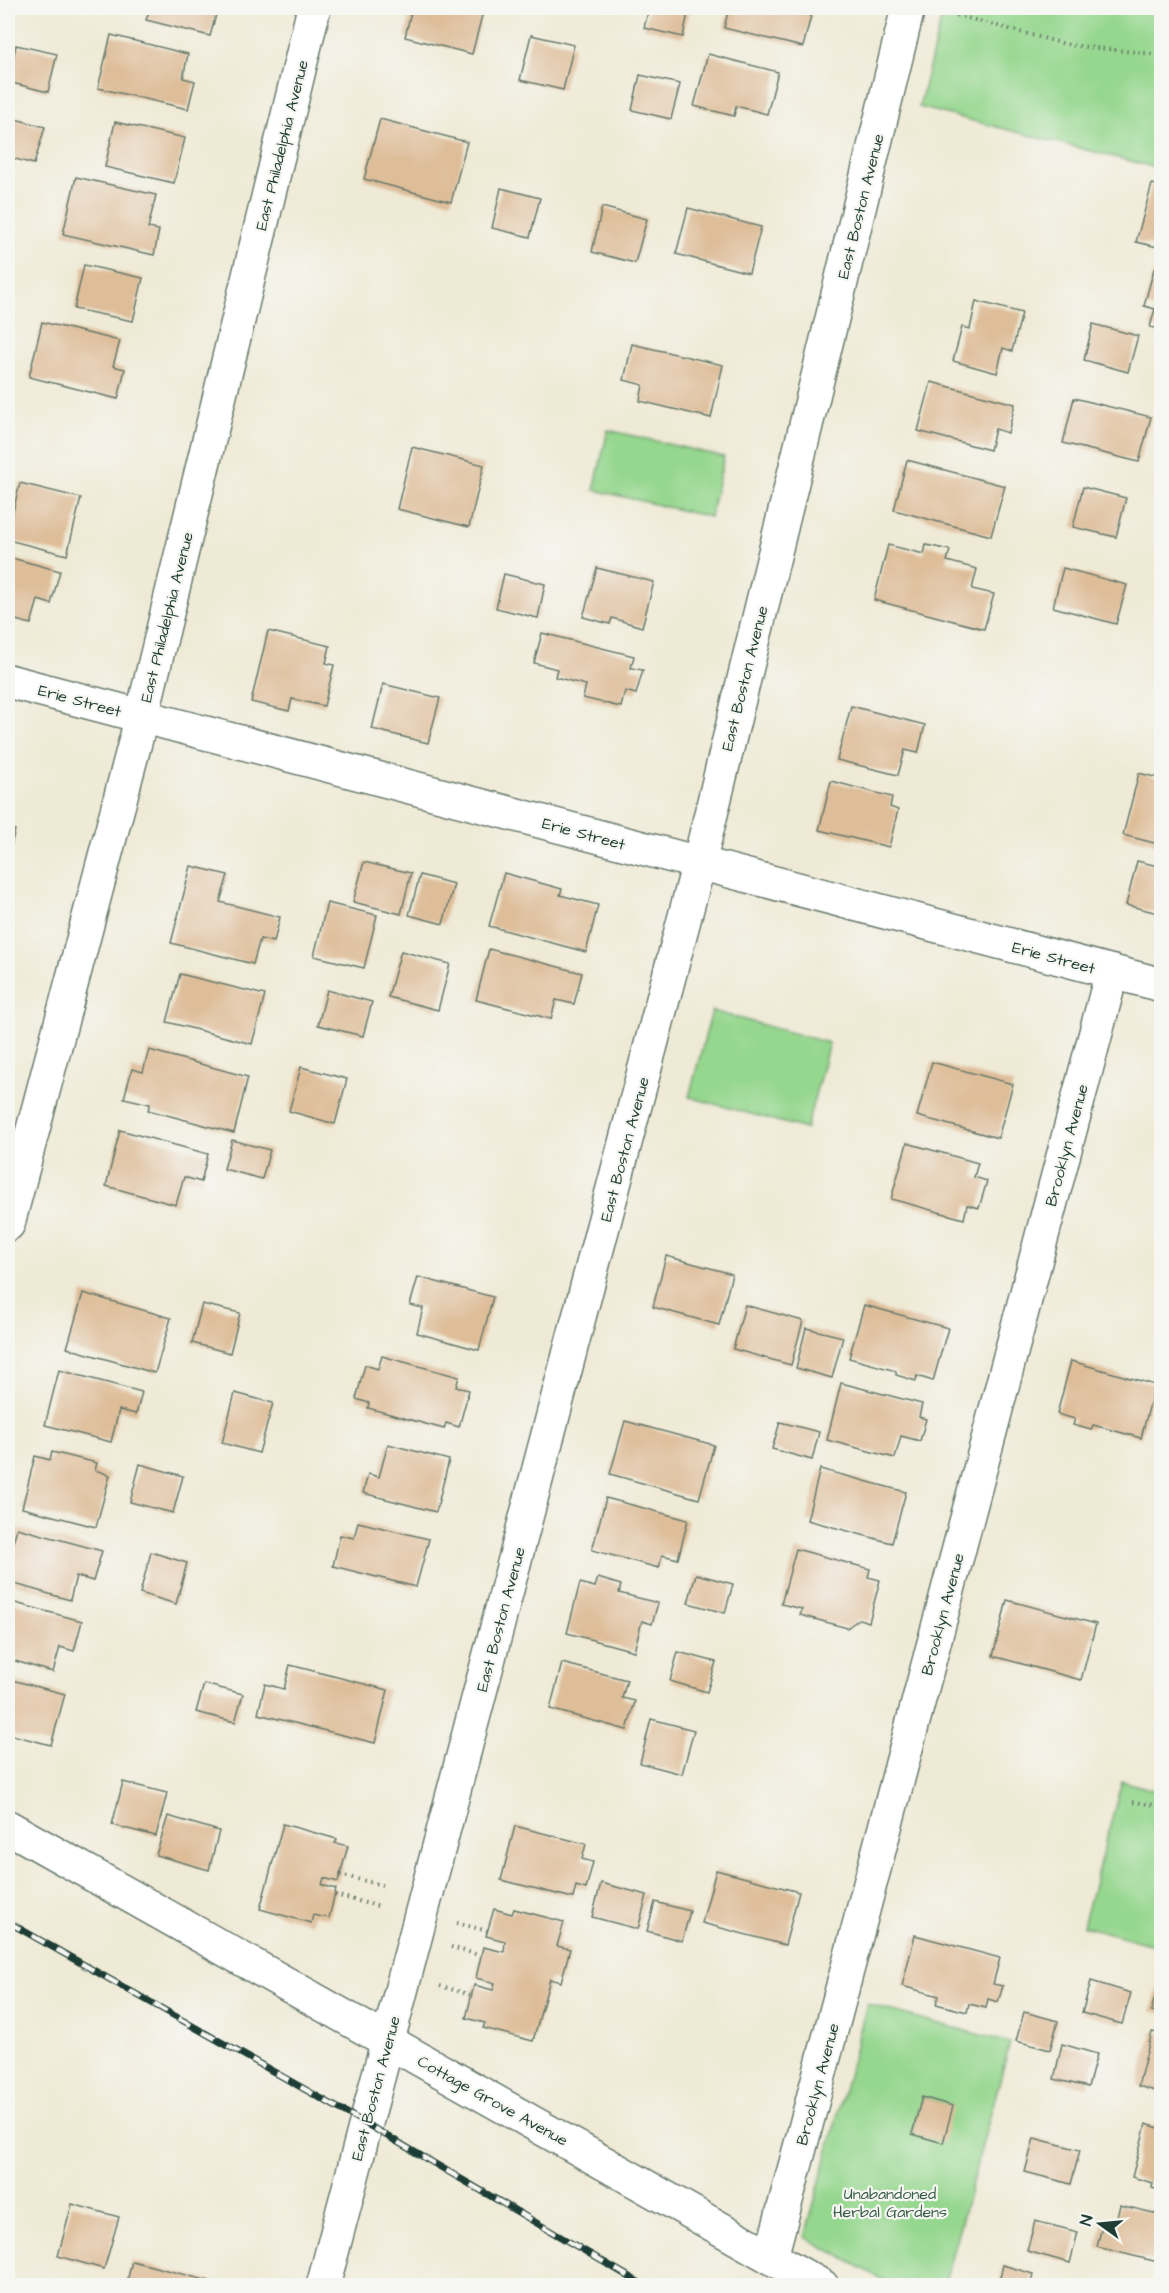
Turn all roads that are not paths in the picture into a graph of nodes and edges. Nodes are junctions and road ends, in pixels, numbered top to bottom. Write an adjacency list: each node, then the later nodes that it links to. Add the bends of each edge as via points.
1 (314, 8): 4 (street, East Philadelphia Avenue)
2 (922, 9): 5 (street, East Boston Avenue)
3 (8, 681): 4 (street, Erie Street)
4 (142, 716): 5 (street, Erie Street); 8 (street, East Philadelphia Avenue)
5 (699, 863): 6 (street, Erie Street); 10 (street, East Boston Avenue)
6 (1112, 972): 7 (street, Erie Street); 11 (street, Brooklyn Avenue)
7 (1161, 985)
8 (8, 1224)
9 (8, 1827): 10 (street, Cottage Grove Avenue)
10 (388, 2041): 11 (street, Cottage Grove Avenue); 12 (street, East Boston Avenue)
11 (771, 2257): 13 (street, Cottage Grove Avenue)
12 (323, 2286)
13 (822, 2286)

